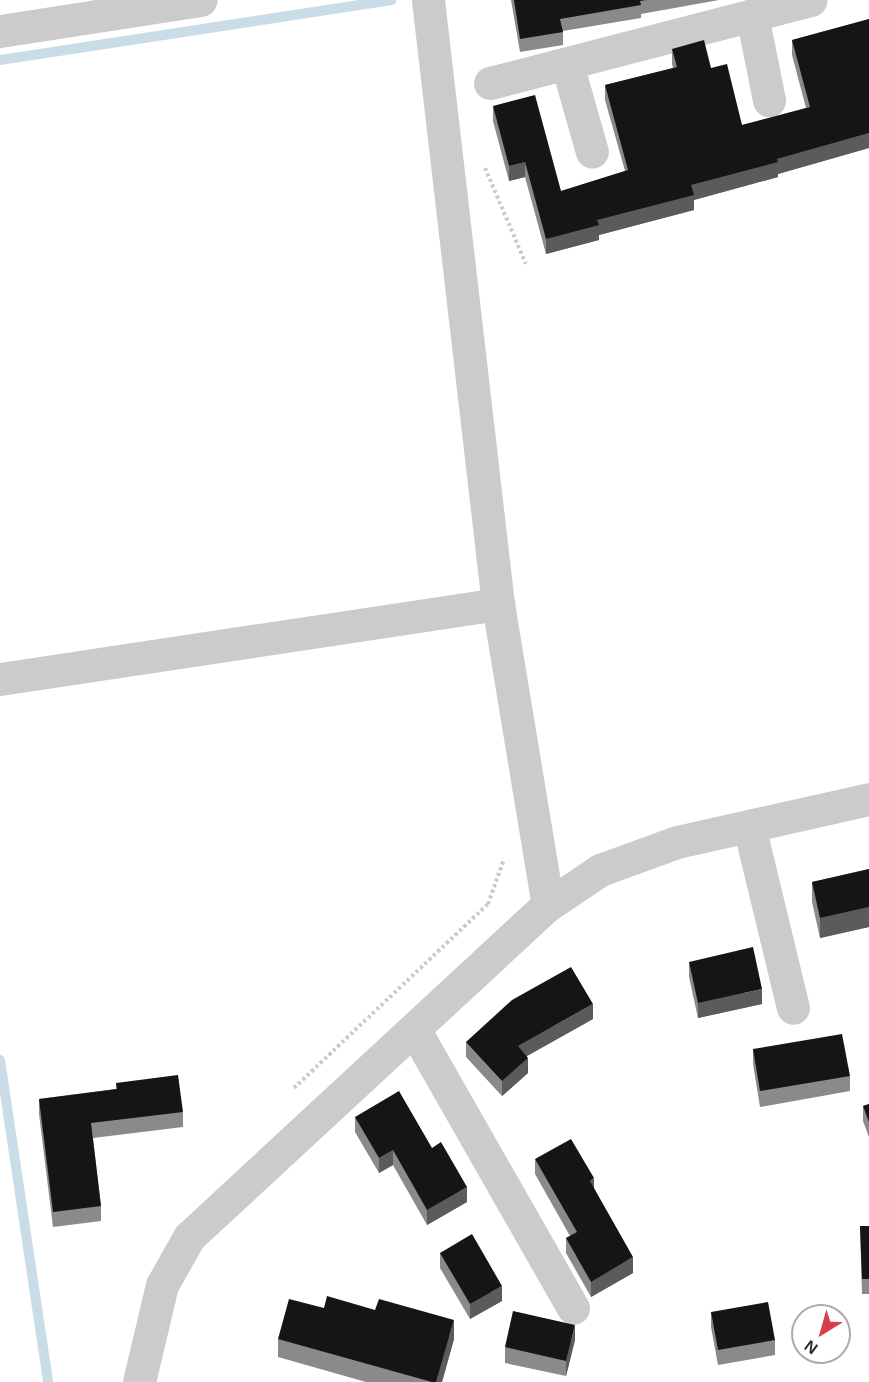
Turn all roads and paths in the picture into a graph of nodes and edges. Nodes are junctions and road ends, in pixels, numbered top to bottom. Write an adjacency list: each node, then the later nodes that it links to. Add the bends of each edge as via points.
1 (201, 0): 5 (street)
2 (428, 0): 12 (street)
3 (810, 0): 4 (street)
4 (752, 15): 6 (street); 8 (street)
5 (0, 31)
6 (567, 63): 7 (street); 9 (street)
7 (490, 83)
8 (769, 100)
9 (592, 152)
10 (484, 166): 11 (path)
11 (526, 264)
12 (498, 604): 13 (street); 17 (street)
13 (0, 679)
14 (869, 799): 15 (street)
15 (749, 826): 17 (street, via 677,842 600,870); 18 (street)
16 (505, 856): 20 (path, via 488,903)
17 (548, 904): 19 (street)
18 (793, 1008)
19 (414, 1029): 21 (street); 22 (street, via 189,1237 162,1285)
20 (294, 1088)
21 (573, 1308)
22 (139, 1382)

